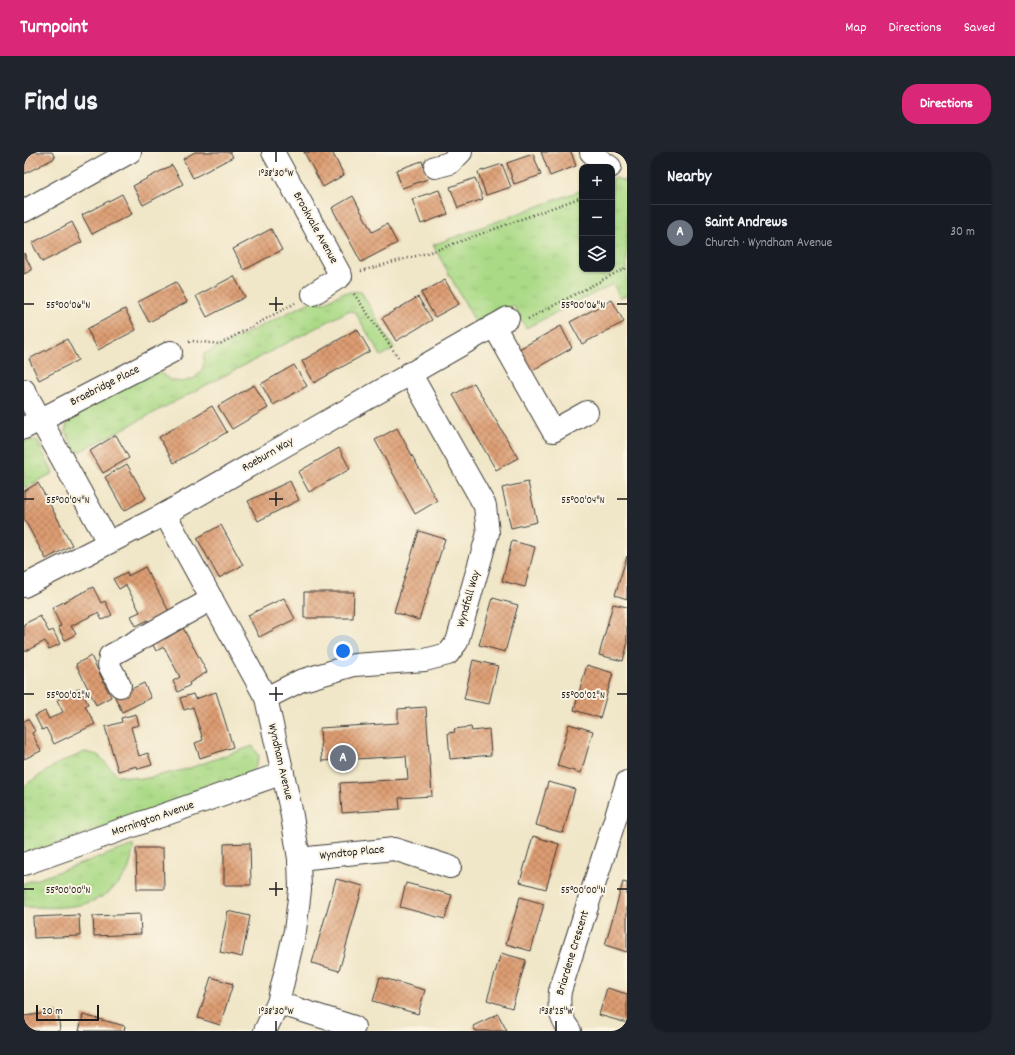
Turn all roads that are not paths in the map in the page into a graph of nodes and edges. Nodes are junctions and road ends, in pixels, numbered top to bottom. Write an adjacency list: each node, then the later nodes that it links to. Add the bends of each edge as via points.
1 (130, 152): 9 (street)
2 (273, 152): 10 (street, Brookvale Avenue, via 341,276)
3 (461, 152): 6 (street, via 450,163)
4 (591, 152): 5 (street)
5 (605, 164)
6 (435, 167)
7 (615, 170): 8 (street)
8 (627, 176)
9 (24, 211)
10 (313, 294)
11 (171, 352): 15 (street, Braebridge Place)
12 (410, 373): 14 (street, Roeburn Way, via 501,322 553,431); 16 (street, Roeburn Way); 21 (street, Wyndfall Way, via 485,506 488,533 457,642 448,654 425,660 354,665 300,681)
13 (24, 390): 15 (street)
14 (587, 412)
15 (32, 423): 17 (street)
16 (164, 514): 17 (street, Roeburn Way); 19 (street, Wyndham Avenue)
17 (108, 542): 18 (street, Roeburn Way)
18 (24, 586)
19 (212, 599): 20 (street, via 110,656 109,665); 21 (street, Wyndham Avenue)
20 (120, 686)
21 (266, 698): 22 (street, Wyndham Avenue)
22 (283, 773): 24 (street, Wyndham Avenue); 25 (street, Mornington Avenue)
23 (627, 782): 30 (street, Briardene Crescent, via 560,991 560,1014)
24 (299, 859): 26 (street, Wyndtop Place, via 394,849); 27 (street, Wyndham Avenue, via 300,890 295,931)
25 (24, 864)
26 (450, 867)
27 (278, 1004): 28 (street); 29 (street, Wyndham Avenue)
28 (354, 1027)
29 (265, 1031)
30 (570, 1031)

